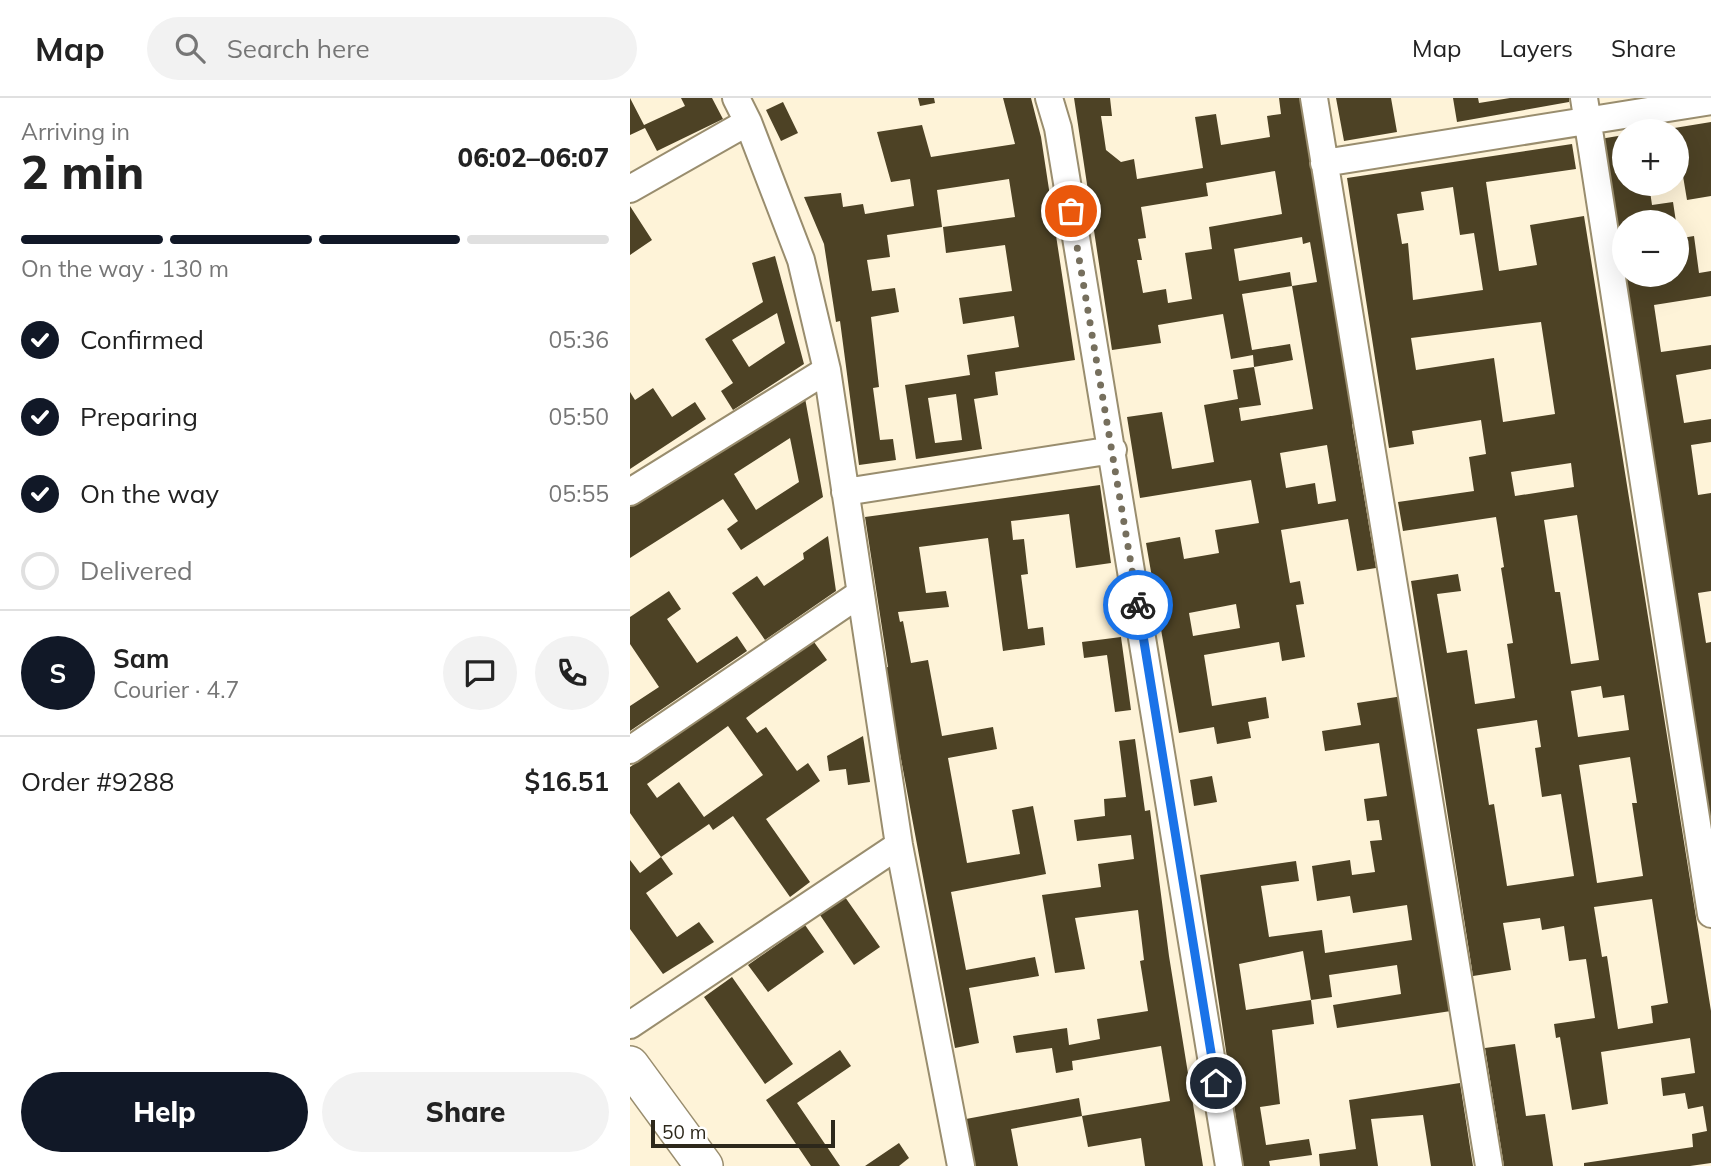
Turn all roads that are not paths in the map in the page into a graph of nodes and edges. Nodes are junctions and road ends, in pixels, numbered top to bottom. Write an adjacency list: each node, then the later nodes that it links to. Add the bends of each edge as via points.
1 (736, 98): 6 (street)
2 (1049, 98): 10 (street)
3 (1314, 98): 7 (street)
4 (1711, 101): 5 (street)
5 (1586, 109): 7 (street); 16 (street)
6 (748, 122): 8 (street); 9 (street, via 801,260)
7 (1324, 163): 22 (street)
8 (630, 190)
9 (827, 370): 11 (street); 12 (street)
10 (1113, 450): 12 (street); 21 (street)
11 (630, 492)
12 (845, 492): 13 (street)
13 (861, 593): 14 (street); 15 (street)
14 (630, 750)
15 (899, 845): 17 (street); 20 (street)
16 (1711, 914)
17 (630, 1025)
18 (630, 1065): 19 (main road)
19 (704, 1166)
20 (961, 1166)
21 (1229, 1166)
22 (1489, 1166)

